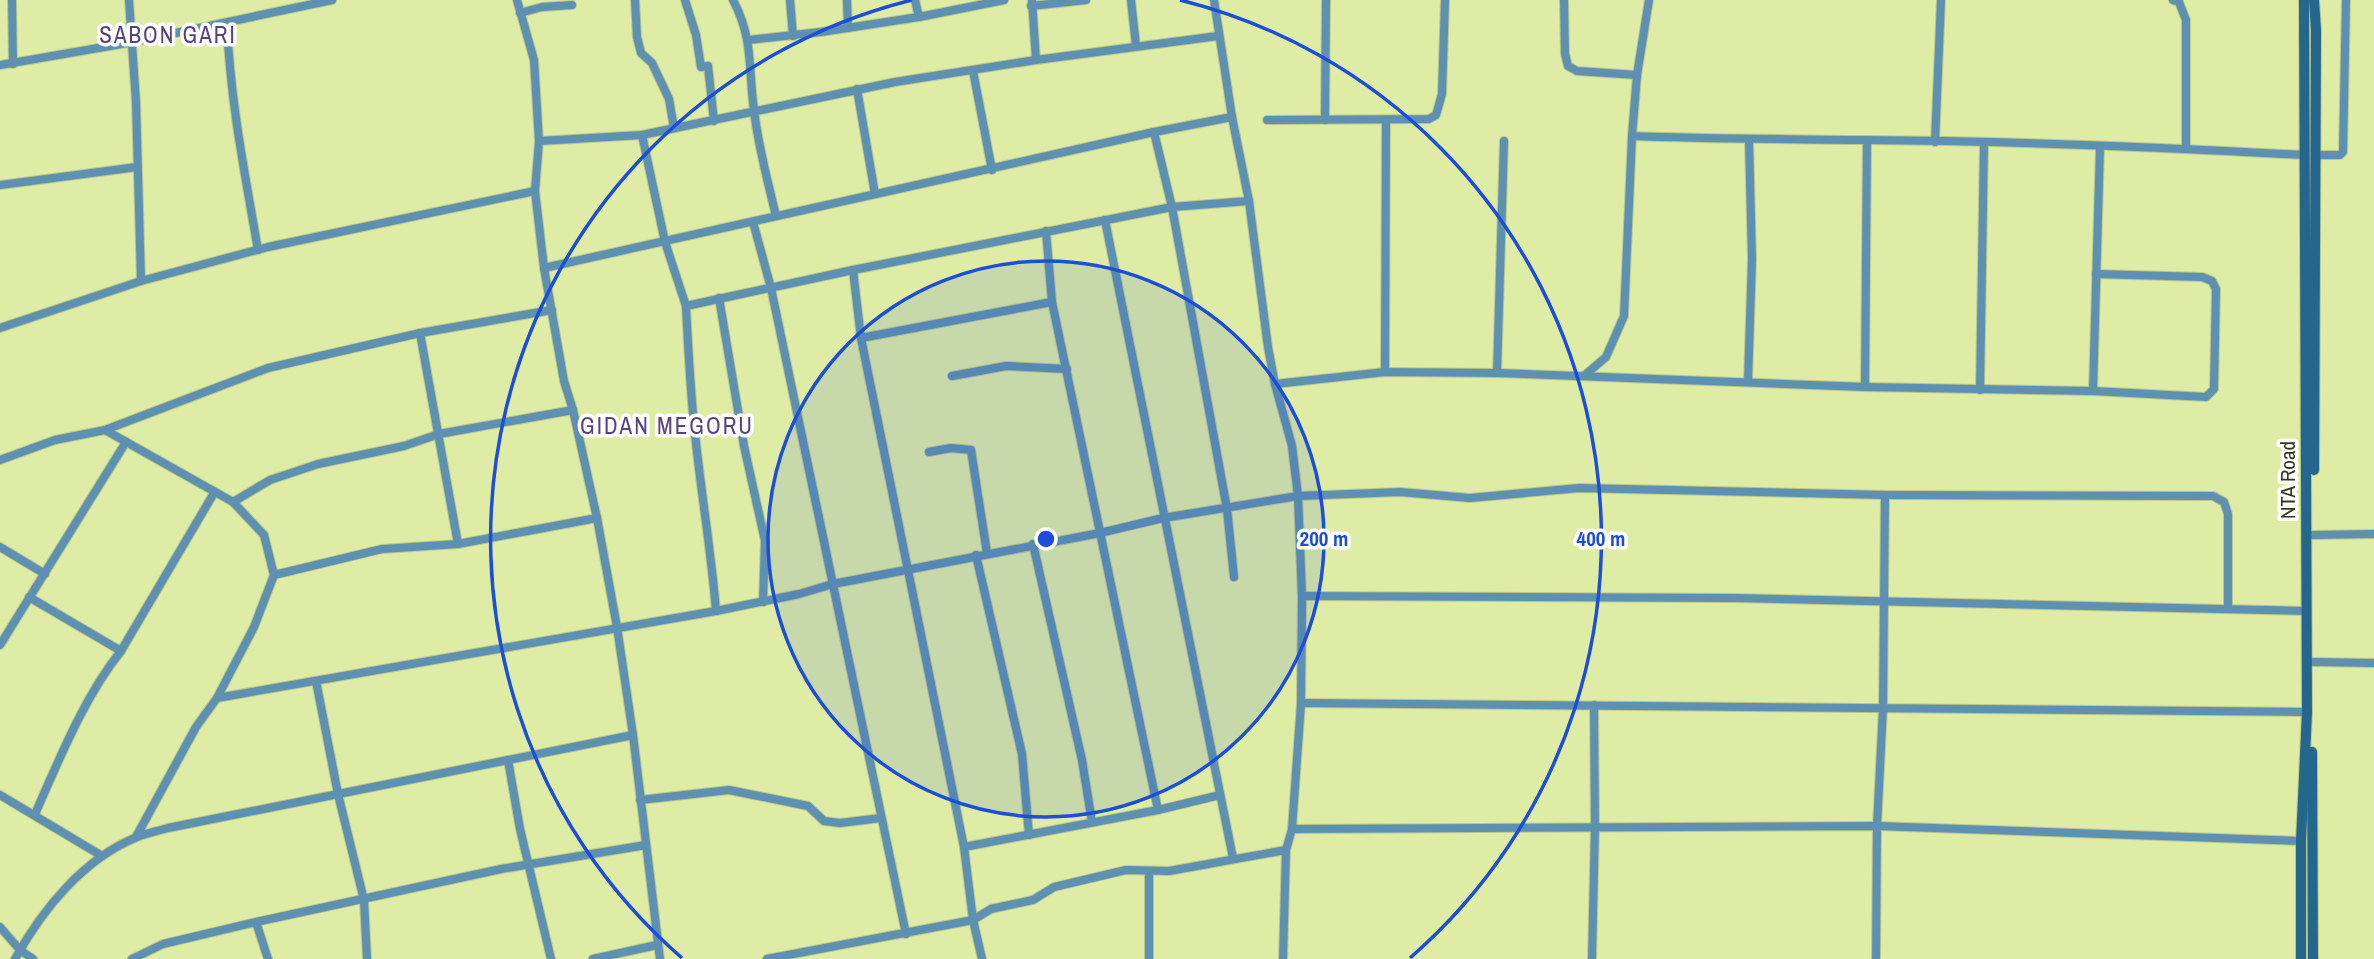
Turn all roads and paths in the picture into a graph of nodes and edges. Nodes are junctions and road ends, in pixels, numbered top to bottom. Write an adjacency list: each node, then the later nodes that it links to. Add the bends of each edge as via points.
1 (12, 0): 36 (street)
2 (129, 0): 33 (street)
3 (332, 0): 28 (street)
4 (517, 0): 26 (street)
5 (635, 0): 47 (street, via 641,53 652,64 669,99)
6 (685, 0): 46 (street, via 701,67 708,66)
7 (733, 0): 32 (street)
8 (790, 0): 30 (street)
9 (847, 0): 29 (street)
10 (915, 0): 27 (street)
11 (1004, 0): 27 (street)
12 (1086, 0): 24 (street)
13 (1130, 0): 34 (street)
14 (1214, 0): 31 (street)
15 (1326, 0): 44 (street)
16 (1444, 0): 45 (street, via 1440,108 1429,119)
17 (1564, 0): 39 (street, via 1568,66 1577,71)
18 (1649, 0): 39 (street)
19 (1941, 0): 55 (street)
20 (2173, 0): 58 (street, via 2179,2 2186,20)
21 (2304, 0): 59 (main road, NTA Road)
22 (2314, 0): 59 (main road, NTA Road)
23 (2346, 0): 59 (street, via 2343,152)
24 (1032, 2): 35 (street)
25 (572, 5): 26 (street)
26 (520, 13): 53 (street, via 534,60)
27 (919, 17): 29 (street)
28 (227, 23): 33 (street); 72 (street, via 229,68)
29 (848, 28): 30 (street)
30 (793, 36): 32 (street)
31 (1218, 36): 34 (street); 42 (street)
32 (749, 40): 41 (street)
33 (133, 42): 36 (street); 60 (street)
34 (1136, 46): 35 (street)
35 (1036, 60): 38 (street)
36 (13, 64): 37 (street)
37 (0, 65)
38 (973, 71): 40 (street); 61 (street)
39 (1637, 75): 50 (street)
40 (857, 89): 41 (street); 64 (street)
41 (754, 113): 46 (street); 67 (street)
42 (1232, 117): 48 (street); 65 (street)
43 (1267, 120): 44 (street)
44 (1325, 120): 45 (street)
45 (1386, 120): 86 (street)
46 (713, 121): 47 (street)
47 (674, 128): 49 (street)
48 (1154, 132): 61 (street); 66 (street)
49 (642, 135): 53 (street); 71 (street)
50 (1632, 136): 51 (street); 88 (street, via 1625,316 1605,357)
51 (1749, 140): 52 (street); 90 (street)
52 (1867, 140): 55 (street); 92 (street)
53 (539, 141): 63 (street)
54 (1504, 141): 87 (street)
55 (1934, 142): 56 (street)
56 (1984, 143): 57 (street); 93 (street)
57 (2100, 147): 58 (street); 75 (street)
58 (2186, 148): 59 (street)
59 (2310, 155): 110 (main road, NTA Road); 127 (main road, NTA Road)
60 (137, 167): 62 (street); 76 (street)
61 (992, 170): 64 (street)
62 (0, 185)
63 (535, 191): 72 (street); 73 (street)
64 (875, 194): 67 (street)
65 (1249, 201): 66 (street); 91 (street)
66 (1172, 207): 68 (street); 105 (street)
67 (776, 216): 69 (street)
68 (1105, 220): 70 (street); 107 (street)
69 (753, 222): 71 (street); 77 (street)
70 (1045, 231): 74 (street); 79 (street)
71 (665, 242): 73 (street); 80 (street)
72 (258, 250): 76 (street)
73 (544, 268): 81 (street)
74 (853, 270): 77 (street); 84 (street)
75 (2096, 274): 94 (street); 94 (street, via 2212,281 2216,289 2214,388 2206,397)
76 (141, 281): 82 (street)
77 (771, 288): 78 (street); 120 (street)
78 (719, 298): 80 (street); 123 (street, via 765,541)
79 (1052, 302): 84 (street); 85 (street)
80 (686, 306): 126 (street, via 694,426)
81 (552, 310): 83 (street); 95 (street)
82 (0, 327)
83 (420, 333): 96 (street, via 268,368); 97 (street)
84 (861, 338): 116 (street)
85 (1068, 369): 89 (street, via 1006,366); 108 (street)
86 (1385, 372): 87 (street); 91 (street)
87 (1497, 373): 88 (street)
88 (1585, 375): 90 (street)
89 (952, 376)
90 (1748, 381): 92 (street)
91 (1275, 384): 103 (street, via 1292,446)
92 (1866, 387): 93 (street)
93 (1980, 390): 94 (street)
94 (2093, 391)
95 (573, 410): 97 (street); 106 (street)
96 (105, 430): 98 (street); 100 (street, via 55,440)
97 (439, 434): 104 (street, via 318,464 270,480); 111 (street)
98 (126, 442): 101 (street); 117 (street)
99 (929, 452): 114 (street, via 971,450)
100 (0, 460)
101 (214, 493): 104 (street); 130 (street)
102 (1885, 495): 103 (street, via 1579,488 1470,498 1400,492); 124 (street); 125 (street, via 2213,496 2224,502 2228,514)
103 (1298, 496): 105 (street); 121 (street)
104 (233, 502): 118 (street, via 264,535)
105 (1227, 509): 107 (street); 119 (street)
106 (597, 518): 111 (street); 128 (street)
107 (1163, 518): 108 (street); 143 (street)
108 (1100, 533): 112 (street); 145 (street)
109 (2374, 534): 110 (street)
110 (2313, 535): 131 (main road, NTA Road)
111 (458, 544): 118 (street, via 382,549)
112 (1033, 544): 114 (street); 148 (street)
113 (0, 547): 117 (street)
114 (986, 553): 115 (street)
115 (976, 555): 116 (street); 152 (street, via 1022,754)
116 (909, 569): 120 (street); 156 (street)
117 (45, 574): 122 (street)
118 (274, 575): 134 (street, via 254,627)
119 (1234, 577)
120 (833, 584): 123 (street); 147 (street)
121 (1302, 596): 124 (street); 135 (street)
122 (29, 597): 129 (street); 130 (street)
123 (763, 602): 126 (street)
124 (1883, 602): 125 (street); 137 (street)
125 (2228, 609): 127 (street)
126 (716, 611): 128 (street)
127 (2307, 611): 138 (main road, NTA Road)
128 (617, 627): 133 (street); 139 (street)
129 (0, 645)
130 (121, 651): 146 (street, via 67,744)
131 (2313, 662): 132 (street); 184 (main road, NTA Road)
132 (2374, 663)
133 (316, 681): 134 (street); 141 (street)
134 (217, 698): 153 (street, via 196,727)
135 (1301, 702): 136 (street); 151 (street)
136 (1594, 705): 137 (street); 149 (street)
137 (1883, 708): 138 (street); 150 (street)
138 (2307, 712): 154 (main road, NTA Road)
139 (633, 735): 140 (street); 144 (street)
140 (508, 760): 141 (street); 160 (street)
141 (338, 794): 153 (street); 162 (street)
142 (0, 795): 146 (street)
143 (1220, 795): 145 (street); 159 (street)
144 (640, 800): 147 (street, via 729,790 808,806 824,821); 155 (street)
145 (1158, 810): 148 (street)
146 (35, 814): 158 (street)
147 (881, 817): 166 (street)
148 (1093, 822): 152 (street)
149 (1595, 826): 150 (street); 151 (street); 181 (street)
150 (1877, 826): 154 (street); 182 (street)
151 (1292, 829): 157 (street)
152 (1029, 835): 156 (street)
153 (136, 838): 158 (street)
154 (2301, 841): 183 (main road, NTA Road)
155 (646, 845): 160 (street); 167 (street)
156 (964, 847): 163 (street)
157 (1286, 850): 159 (street); 180 (street)
158 (102, 856): 168 (street, via 66,887)
159 (1233, 858): 161 (street)
160 (527, 865): 162 (street); 174 (street)
161 (1149, 871): 163 (street, via 1126,870 1054,887 1033,900 991,909); 179 (street)
162 (364, 900): 164 (street); 173 (street)
163 (973, 920): 166 (street); 178 (street)
164 (257, 922): 171 (street, via 163,944); 172 (street)
165 (0, 927): 168 (street)
166 (906, 934): 177 (street)
167 (657, 945): 175 (street); 176 (street)
168 (20, 950): 169 (street); 170 (street)
169 (15, 959)
170 (33, 959)
171 (132, 959)
172 (268, 959)
173 (367, 959)
174 (551, 959)
175 (593, 959)
176 (660, 959)
177 (767, 959)
178 (982, 959)
179 (1149, 959)
180 (1283, 959)
181 (1592, 959)
182 (1875, 959)
183 (2301, 959)
184 (2313, 959)

